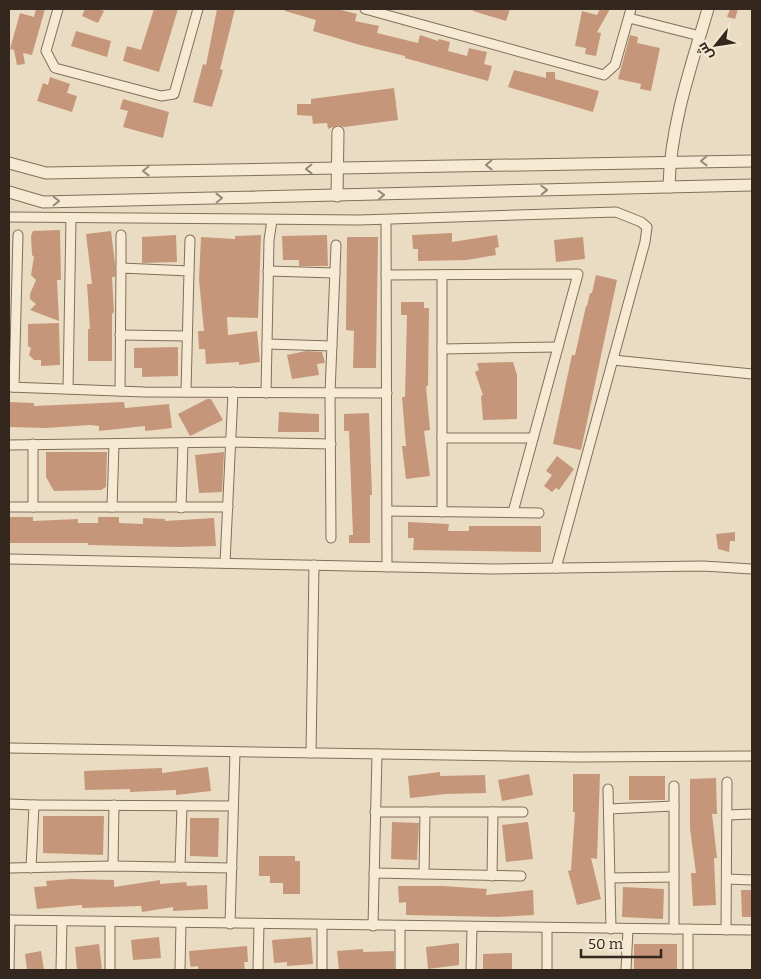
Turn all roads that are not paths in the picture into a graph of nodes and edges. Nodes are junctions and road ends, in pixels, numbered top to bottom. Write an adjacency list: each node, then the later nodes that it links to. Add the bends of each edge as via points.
1 (58, 9): 2 (street, via 46,51 55,68 161,96 174,94)
2 (198, 9)
3 (365, 9): 5 (street, via 604,75 615,65)
4 (708, 9): 6 (street)
5 (630, 13): 6 (street)
6 (700, 36): 9 (street)
7 (338, 132): 11 (street)
8 (752, 161): 9 (street, one-way to 9)
9 (669, 162): 11 (street, one-way to 11); 13 (street)
10 (9, 163): 11 (street, one-way to 10, via 46,173)
11 (338, 169): 15 (street)
12 (752, 185): 13 (street)
13 (669, 187): 15 (street, one-way to 13)
14 (9, 192): 15 (street, one-way to 15, via 43,202)
15 (337, 196)
16 (9, 216): 17 (street)
17 (72, 218): 18 (street); 42 (street)
18 (272, 220): 19 (street); 27 (street)
19 (386, 220): 29 (street); 38 (street, via 616,212 642,222 647,227 645,242)
20 (18, 235): 24 (street)
21 (121, 235): 25 (street)
22 (190, 240): 26 (street)
23 (336, 245): 28 (street)
24 (13, 267): 31 (street)
25 (121, 268): 26 (street); 32 (street)
26 (189, 271): 33 (street)
27 (268, 272): 28 (street); 34 (street)
28 (335, 273): 35 (street)
29 (386, 275): 30 (street); 49 (street)
30 (442, 275): 36 (street, via 578,274); 37 (street)
31 (12, 334): 41 (street)
32 (120, 336): 33 (street); 43 (street)
33 (187, 336): 44 (street)
34 (267, 344): 35 (street); 39 (street)
35 (332, 346): 48 (street)
36 (558, 347): 37 (street); 51 (street)
37 (442, 349): 50 (street)
38 (613, 360): 40 (street); 72 (street)
39 (266, 374): 46 (street); 47 (street)
40 (752, 374)
41 (11, 387): 42 (street)
42 (68, 389): 43 (street)
43 (120, 391): 44 (street)
44 (186, 392): 45 (street)
45 (233, 392): 46 (street); 52 (street)
46 (266, 393): 47 (street)
47 (277, 393): 48 (street)
48 (330, 393): 49 (street); 56 (street)
49 (387, 393): 63 (street)
50 (442, 438): 51 (street); 64 (street)
51 (533, 438): 65 (street)
52 (231, 442): 53 (street); 56 (street); 62 (street)
53 (183, 443): 55 (street); 61 (street)
54 (33, 444): 55 (street); 57 (street); 59 (street)
55 (114, 444): 60 (street)
56 (330, 444): 67 (street)
57 (9, 445)
58 (9, 507): 59 (street)
59 (33, 507): 60 (street)
60 (112, 508): 61 (street)
61 (181, 508): 62 (street)
62 (228, 508): 69 (street)
63 (387, 511): 64 (street); 71 (street)
64 (442, 512): 65 (street)
65 (513, 512): 66 (street)
66 (538, 512)
67 (331, 538)
68 (9, 559): 69 (street)
69 (225, 563): 70 (street)
70 (314, 565): 71 (street); 76 (street)
71 (387, 566): 72 (street)
72 (556, 568): 73 (street, via 703,566)
73 (752, 569)
74 (9, 748): 75 (street)
75 (235, 752): 76 (street); 86 (street)
76 (311, 753): 77 (street)
77 (377, 754): 78 (street, via 577,758); 89 (street)
78 (752, 756)
79 (727, 782): 94 (street)
80 (674, 786): 87 (street)
81 (608, 789): 88 (street)
82 (9, 804): 83 (street)
83 (34, 805): 84 (street); 98 (street)
84 (114, 805): 85 (street); 95 (street)
85 (182, 806): 86 (street); 96 (street)
86 (233, 806): 99 (street)
87 (674, 806): 88 (street); 104 (street)
88 (609, 809): 105 (street)
89 (375, 812): 90 (street); 100 (street)
90 (425, 812): 91 (street); 101 (street)
91 (493, 812): 92 (street); 102 (street)
92 (523, 812)
93 (752, 814): 94 (street)
94 (727, 815): 106 (street)
95 (113, 866): 96 (street); 98 (street)
96 (180, 867): 99 (street)
97 (9, 868): 98 (street)
98 (32, 868)
99 (232, 868): 112 (street)
100 (374, 873): 101 (street); 115 (street)
101 (424, 874): 102 (street)
102 (492, 876): 103 (street)
103 (522, 876)
104 (674, 877): 105 (street); 121 (street)
105 (610, 878): 119 (street)
106 (726, 880): 107 (street); 123 (street)
107 (752, 880)
108 (9, 920): 109 (street); 125 (street)
109 (62, 921): 110 (street); 126 (street)
110 (110, 922): 111 (street); 127 (street)
111 (181, 923): 112 (street); 128 (street)
112 (230, 924): 113 (street)
113 (259, 924): 114 (street); 129 (street)
114 (322, 925): 115 (street); 130 (street)
115 (373, 926): 116 (street)
116 (400, 926): 117 (street); 131 (street)
117 (472, 928): 118 (street); 132 (street)
118 (547, 929): 119 (street); 133 (street)
119 (611, 929): 120 (street)
120 (628, 929): 121 (street); 134 (street)
121 (674, 929): 122 (street)
122 (688, 929): 123 (street); 135 (street)
123 (726, 930): 124 (street)
124 (752, 930)
125 (9, 970)
126 (61, 970)
127 (110, 970)
128 (180, 970)
129 (258, 970)
130 (322, 970)
131 (400, 970)
132 (472, 970)
133 (546, 970)
134 (626, 970)
135 (688, 970)

